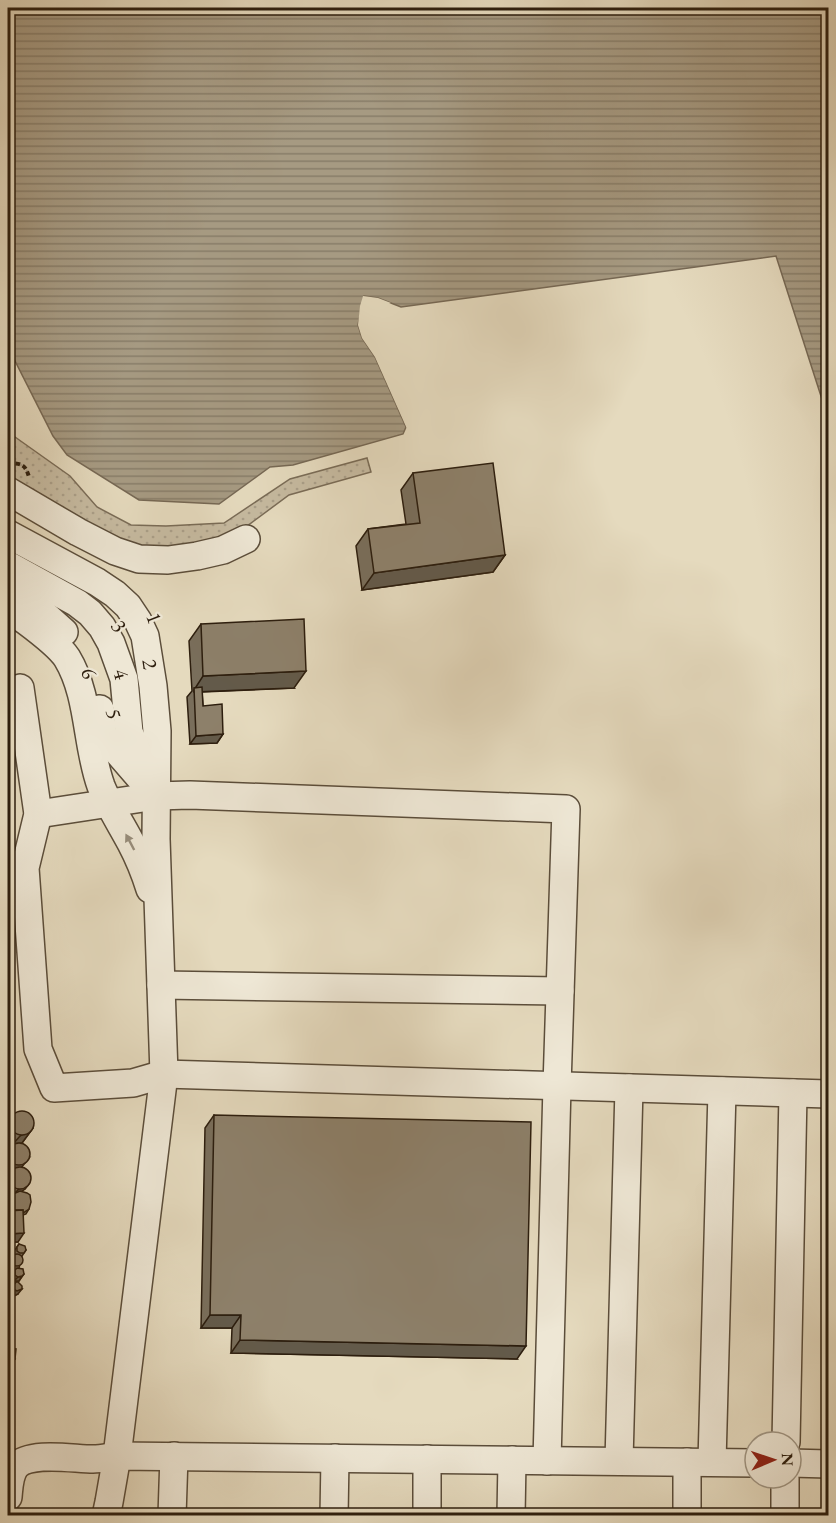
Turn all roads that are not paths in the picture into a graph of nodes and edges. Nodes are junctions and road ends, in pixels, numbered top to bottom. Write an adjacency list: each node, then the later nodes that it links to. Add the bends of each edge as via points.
1 (19, 486): 4 (lane, via 78,532 139,559 197,556)
2 (8, 519): 9 (lane, 1, via 105,569 151,606 164,649 170,729)
3 (8, 534): 9 (lane, 2, via 115,594 138,621 145,636 153,686)
4 (246, 539)
5 (8, 549): 9 (lane, 3, via 86,592 115,615 125,634 137,677)
6 (8, 565): 9 (lane, 4, via 77,603 106,635 124,679 129,732)
7 (13, 589): 9 (lane, 5, via 73,618 86,633 98,651 110,687 116,734); 10 (lane, via 66,657 76,678 96,771)
8 (20, 688): 11 (lane)
9 (156, 796): 10 (lane); 12 (lane); 14 (lane, via 566,809)
10 (109, 803): 11 (lane); 12 (lane, one-way to 10, via 141,863)
11 (38, 814): 15 (lane, via 25,868 38,1049 54,1088 133,1083)
12 (158, 916): 13 (lane)
13 (161, 985): 14 (lane); 15 (lane)
14 (560, 991): 16 (lane)
15 (164, 1074): 16 (lane); 22 (lane)
16 (557, 1086): 17 (lane); 27 (lane)
17 (628, 1088): 18 (lane); 28 (lane)
18 (722, 1091): 19 (lane); 29 (lane)
19 (793, 1093): 20 (lane); 21 (lane)
20 (828, 1094)
21 (786, 1430)
22 (117, 1456): 23 (lane); 34 (lane, via 25,1460 15,1467 9,1479); 35 (lane)
23 (174, 1456): 24 (lane); 36 (lane)
24 (335, 1458): 25 (lane); 37 (lane)
25 (428, 1459): 26 (lane); 38 (lane)
26 (512, 1460): 27 (lane); 39 (lane)
27 (547, 1461): 28 (lane)
28 (619, 1461): 29 (lane)
29 (700, 1462): 30 (lane); 40 (lane)
30 (743, 1463)
31 (803, 1463): 32 (lane)
32 (828, 1464)
33 (785, 1490): 41 (lane)
34 (8, 1497)
35 (106, 1515)
36 (172, 1515)
37 (334, 1515)
38 (427, 1515)
39 (511, 1515)
40 (687, 1515)
41 (784, 1515)

